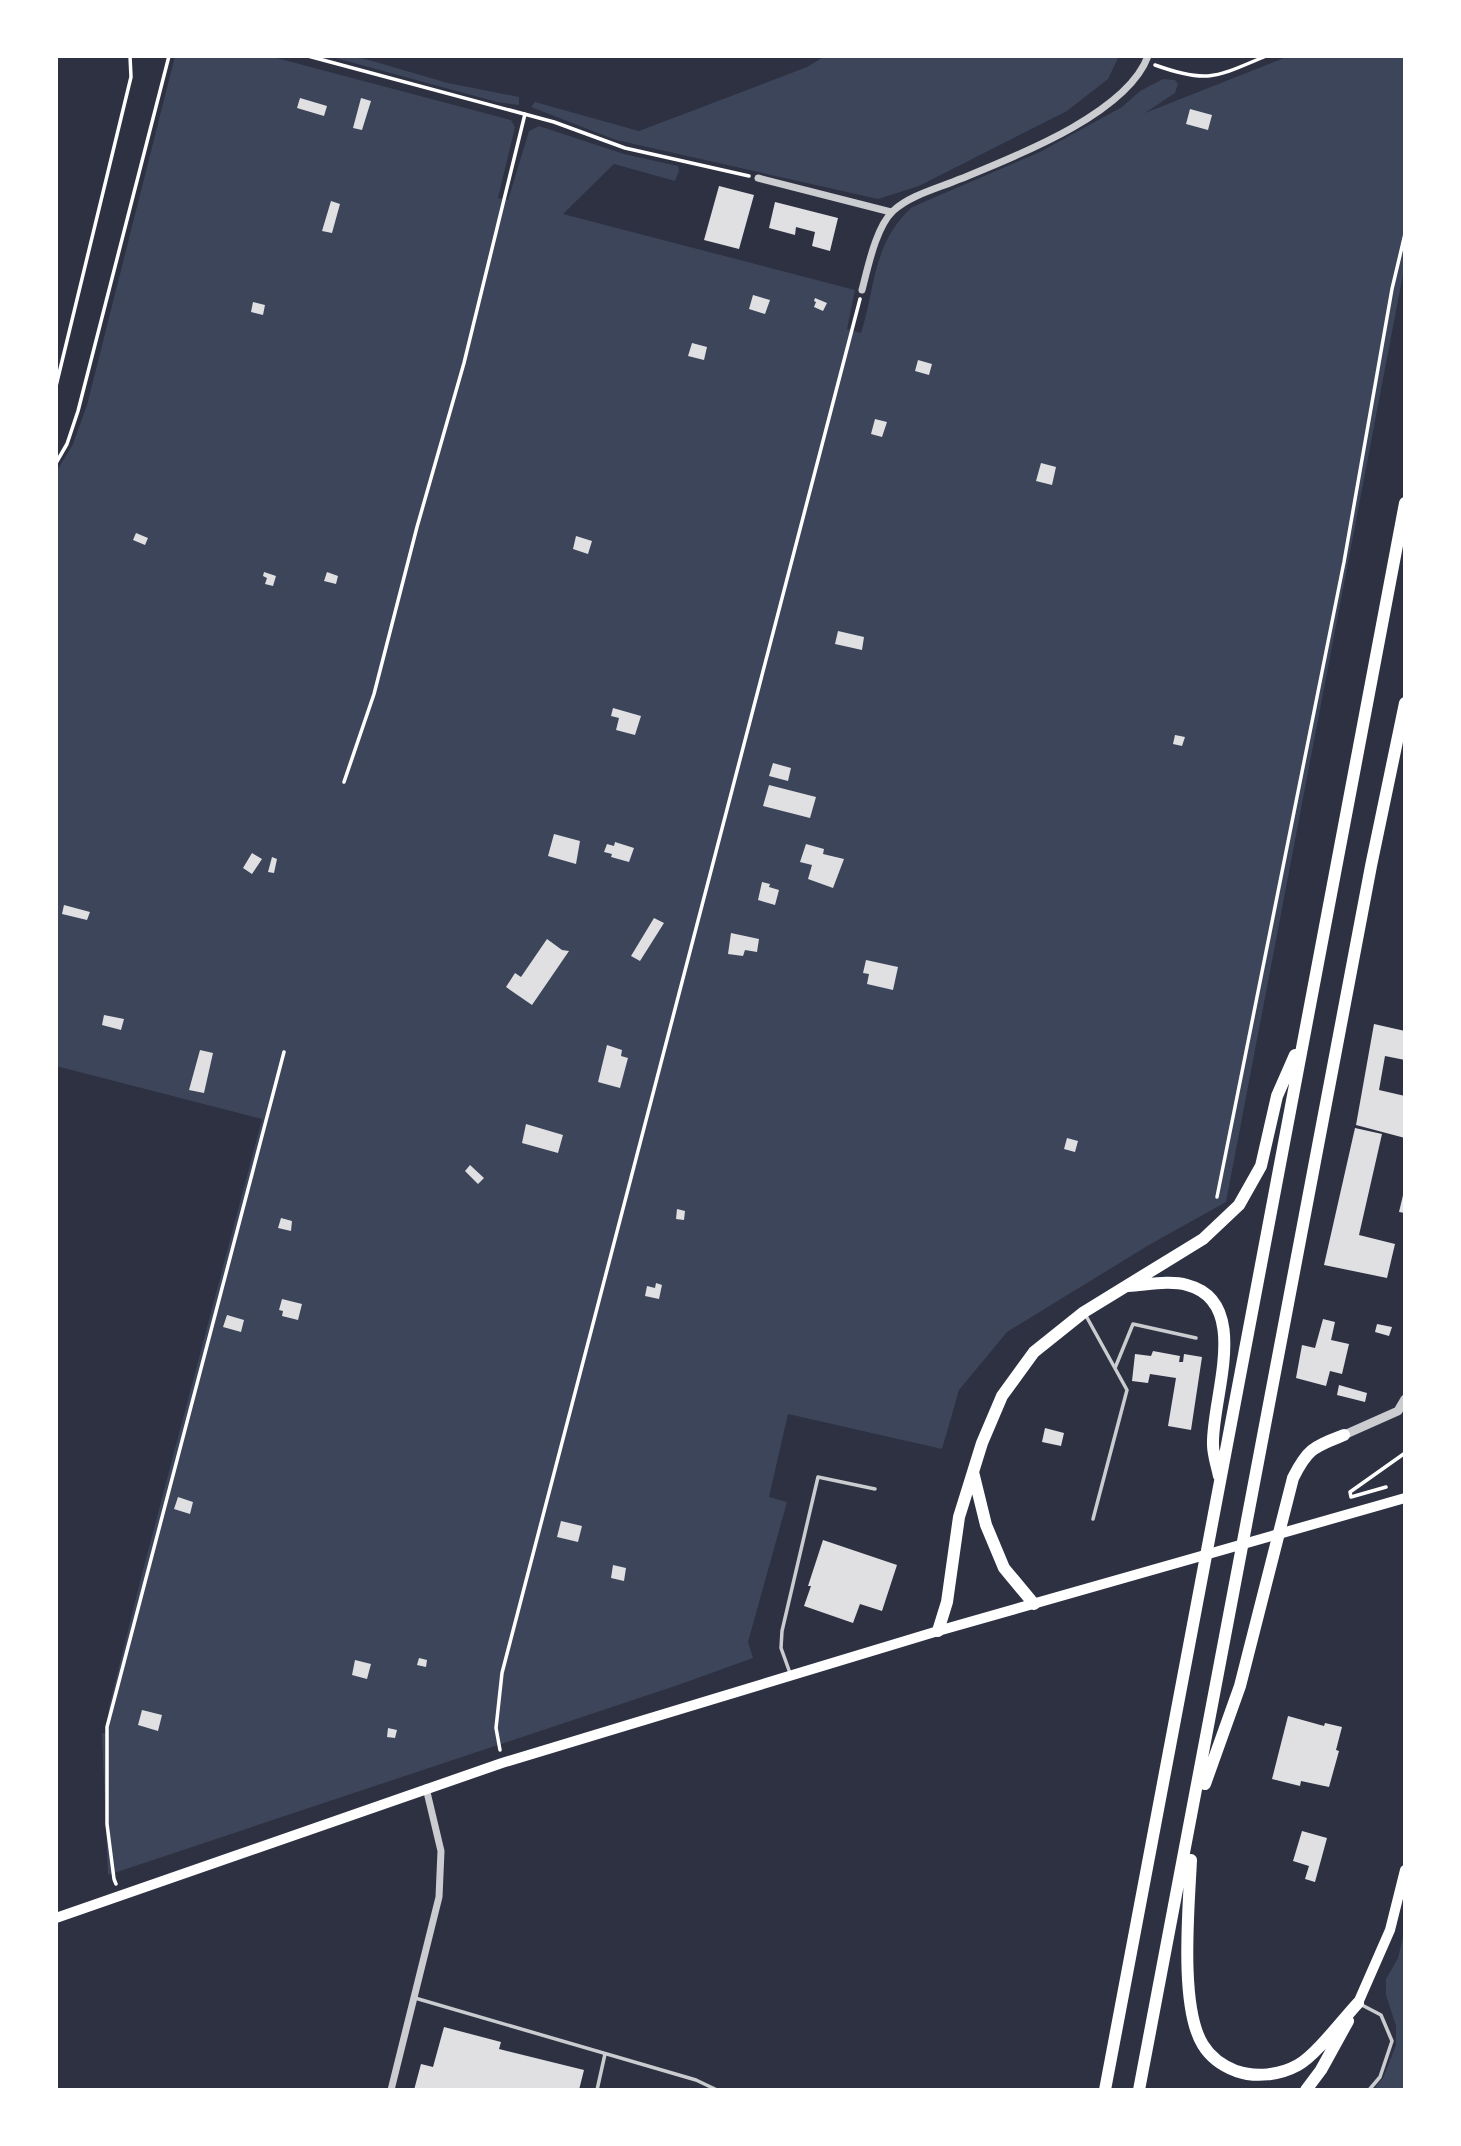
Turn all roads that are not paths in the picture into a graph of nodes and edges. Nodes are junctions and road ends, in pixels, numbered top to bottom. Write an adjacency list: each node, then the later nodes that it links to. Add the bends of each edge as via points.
1 (1147, 59): 3 (street, via 1121,93 1075,127)
2 (758, 178): 3 (street)
3 (891, 212): 4 (street, via 876,242)
4 (862, 290)
5 (1405, 503): 7 (highway)
6 (1405, 703): 23 (highway)
7 (1305, 1032): 8 (highway, via 1277,1096 1261,1166 1239,1205 1203,1239); 15 (highway)
8 (1128, 1286): 9 (highway); 15 (highway, via 1188,1285 1204,1293 1217,1309 1225,1335 1213,1445)
9 (1084, 1312): 11 (lane); 14 (highway, via 1034,1352 1002,1396)
10 (1196, 1338): 11 (lane, via 1133,1325)
11 (1115, 1368): 18 (lane, via 1127,1390)
12 (1405, 1399): 13 (street, via 1398,1411)
13 (1344, 1435): 23 (highway, via 1313,1448 1293,1478 1240,1686)
14 (973, 1472): 19 (highway, via 986,1525 1004,1568); 20 (highway, via 959,1517 947,1602)
15 (1221, 1483): 32 (highway)
16 (875, 1489): 21 (lane, via 818,1477 782,1631 781,1648)
17 (1405, 1498): 19 (main road)
18 (1093, 1519)
19 (1034, 1604): 20 (main road)
20 (938, 1631): 21 (main road)
21 (790, 1675): 22 (main road)
22 (426, 1788): 25 (main road); 26 (street, via 441,1851 439,1897)
23 (1192, 1819): 27 (highway, via 1187,1961 1194,2020 1203,2045 1221,2065 1246,2074 1274,2074 1300,2064); 33 (highway)
24 (1405, 1870): 27 (main road, via 1390,1930)
25 (56, 1918)
26 (415, 1998): 28 (lane); 29 (street)
27 (1358, 2003): 34 (highway); 35 (lane, via 1381,2015 1392,2041 1380,2077)
28 (605, 2054): 30 (lane); 31 (lane)
29 (391, 2090)
30 (597, 2090)
31 (717, 2090)
32 (1105, 2090)
33 (1139, 2090)
34 (1306, 2090)
35 (1369, 2090)

